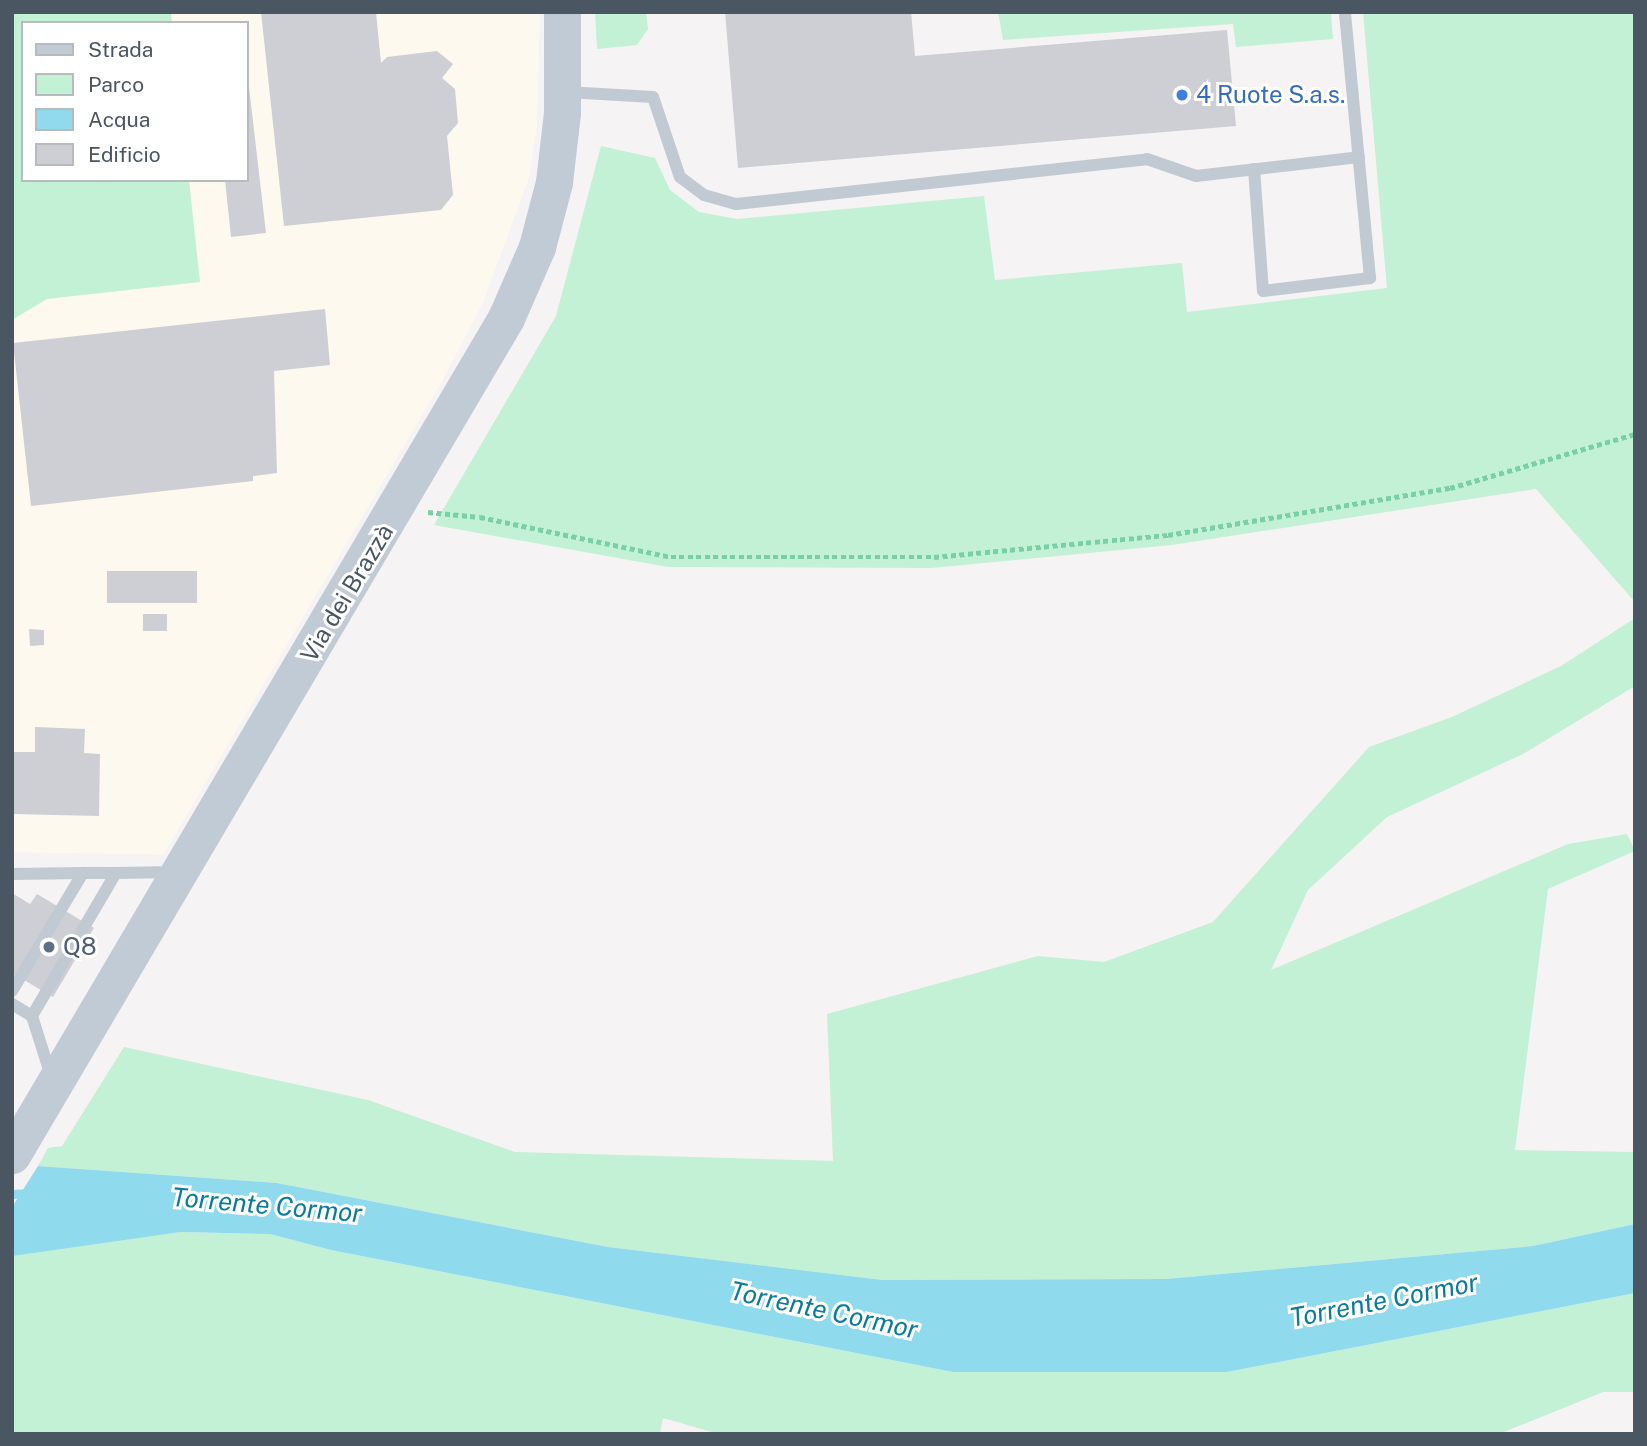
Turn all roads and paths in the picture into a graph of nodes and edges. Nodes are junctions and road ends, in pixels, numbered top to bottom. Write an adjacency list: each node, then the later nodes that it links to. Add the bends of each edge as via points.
1 (562, 12): 3 (main road, Via dei Brazzà)
2 (1345, 12): 4 (lane)
3 (562, 92): 5 (lane, via 653,97 680,177 704,195 736,204 1147,159 1196,176); 7 (main road, Via dei Brazzà, via 554,182 537,247 506,318)
4 (1359, 157): 5 (lane); 5 (lane, via 1370,278 1263,291)
5 (1254, 169)
6 (1635, 434): 7 (path, via 1450,488 1168,535 934,557 671,557 480,517)
7 (396, 511): 8 (main road, Via dei Brazzà)
8 (181, 872): 10 (lane); 15 (main road, Via dei Brazzà)
9 (83, 873): 10 (lane); 11 (lane); 12 (lane)
10 (116, 873): 14 (lane)
11 (12, 874)
12 (12, 991)
13 (12, 1004): 14 (lane)
14 (32, 1016): 15 (lane)
15 (54, 1085): 16 (main road, Via dei Brazzà)
16 (18, 1145)

